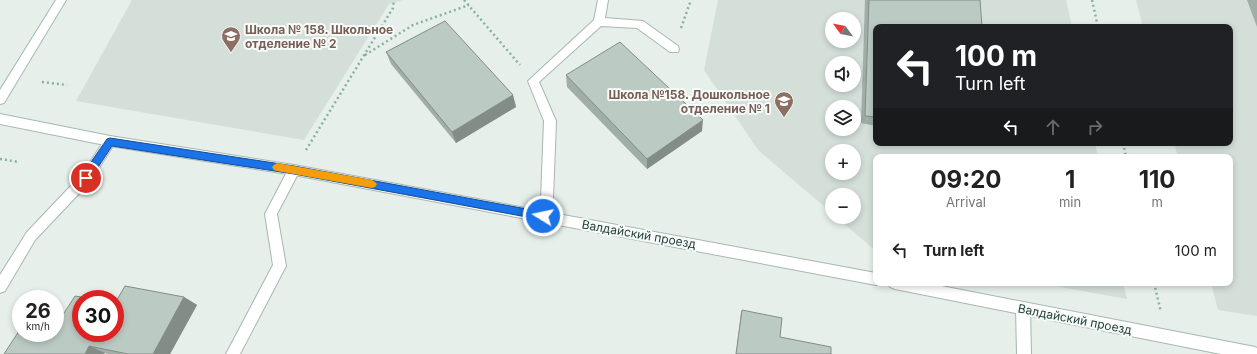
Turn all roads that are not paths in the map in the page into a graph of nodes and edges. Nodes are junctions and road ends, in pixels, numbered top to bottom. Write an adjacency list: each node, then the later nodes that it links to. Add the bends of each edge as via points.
1 (61, 0): 5 (street)
2 (603, 0): 3 (street)
3 (599, 22): 4 (street, via 639,24); 9 (street, via 533,81 550,121 547,199)
4 (674, 49)
5 (0, 100)
6 (0, 119): 7 (street, Валдайский проезд)
7 (110, 142): 8 (street, Валдайский проезд); 12 (street, via 86,178 31,236)
8 (294, 170): 9 (street, Валдайский проезд); 14 (street, via 271,214 280,266)
9 (543, 216): 10 (street, Валдайский проезд)
10 (873, 278)
11 (910, 286): 13 (street, Валдайский проезд)
12 (0, 287)
13 (1022, 308): 15 (street); 16 (street, Валдайский проезд)
14 (233, 354)
15 (1024, 354)
16 (1256, 354)

